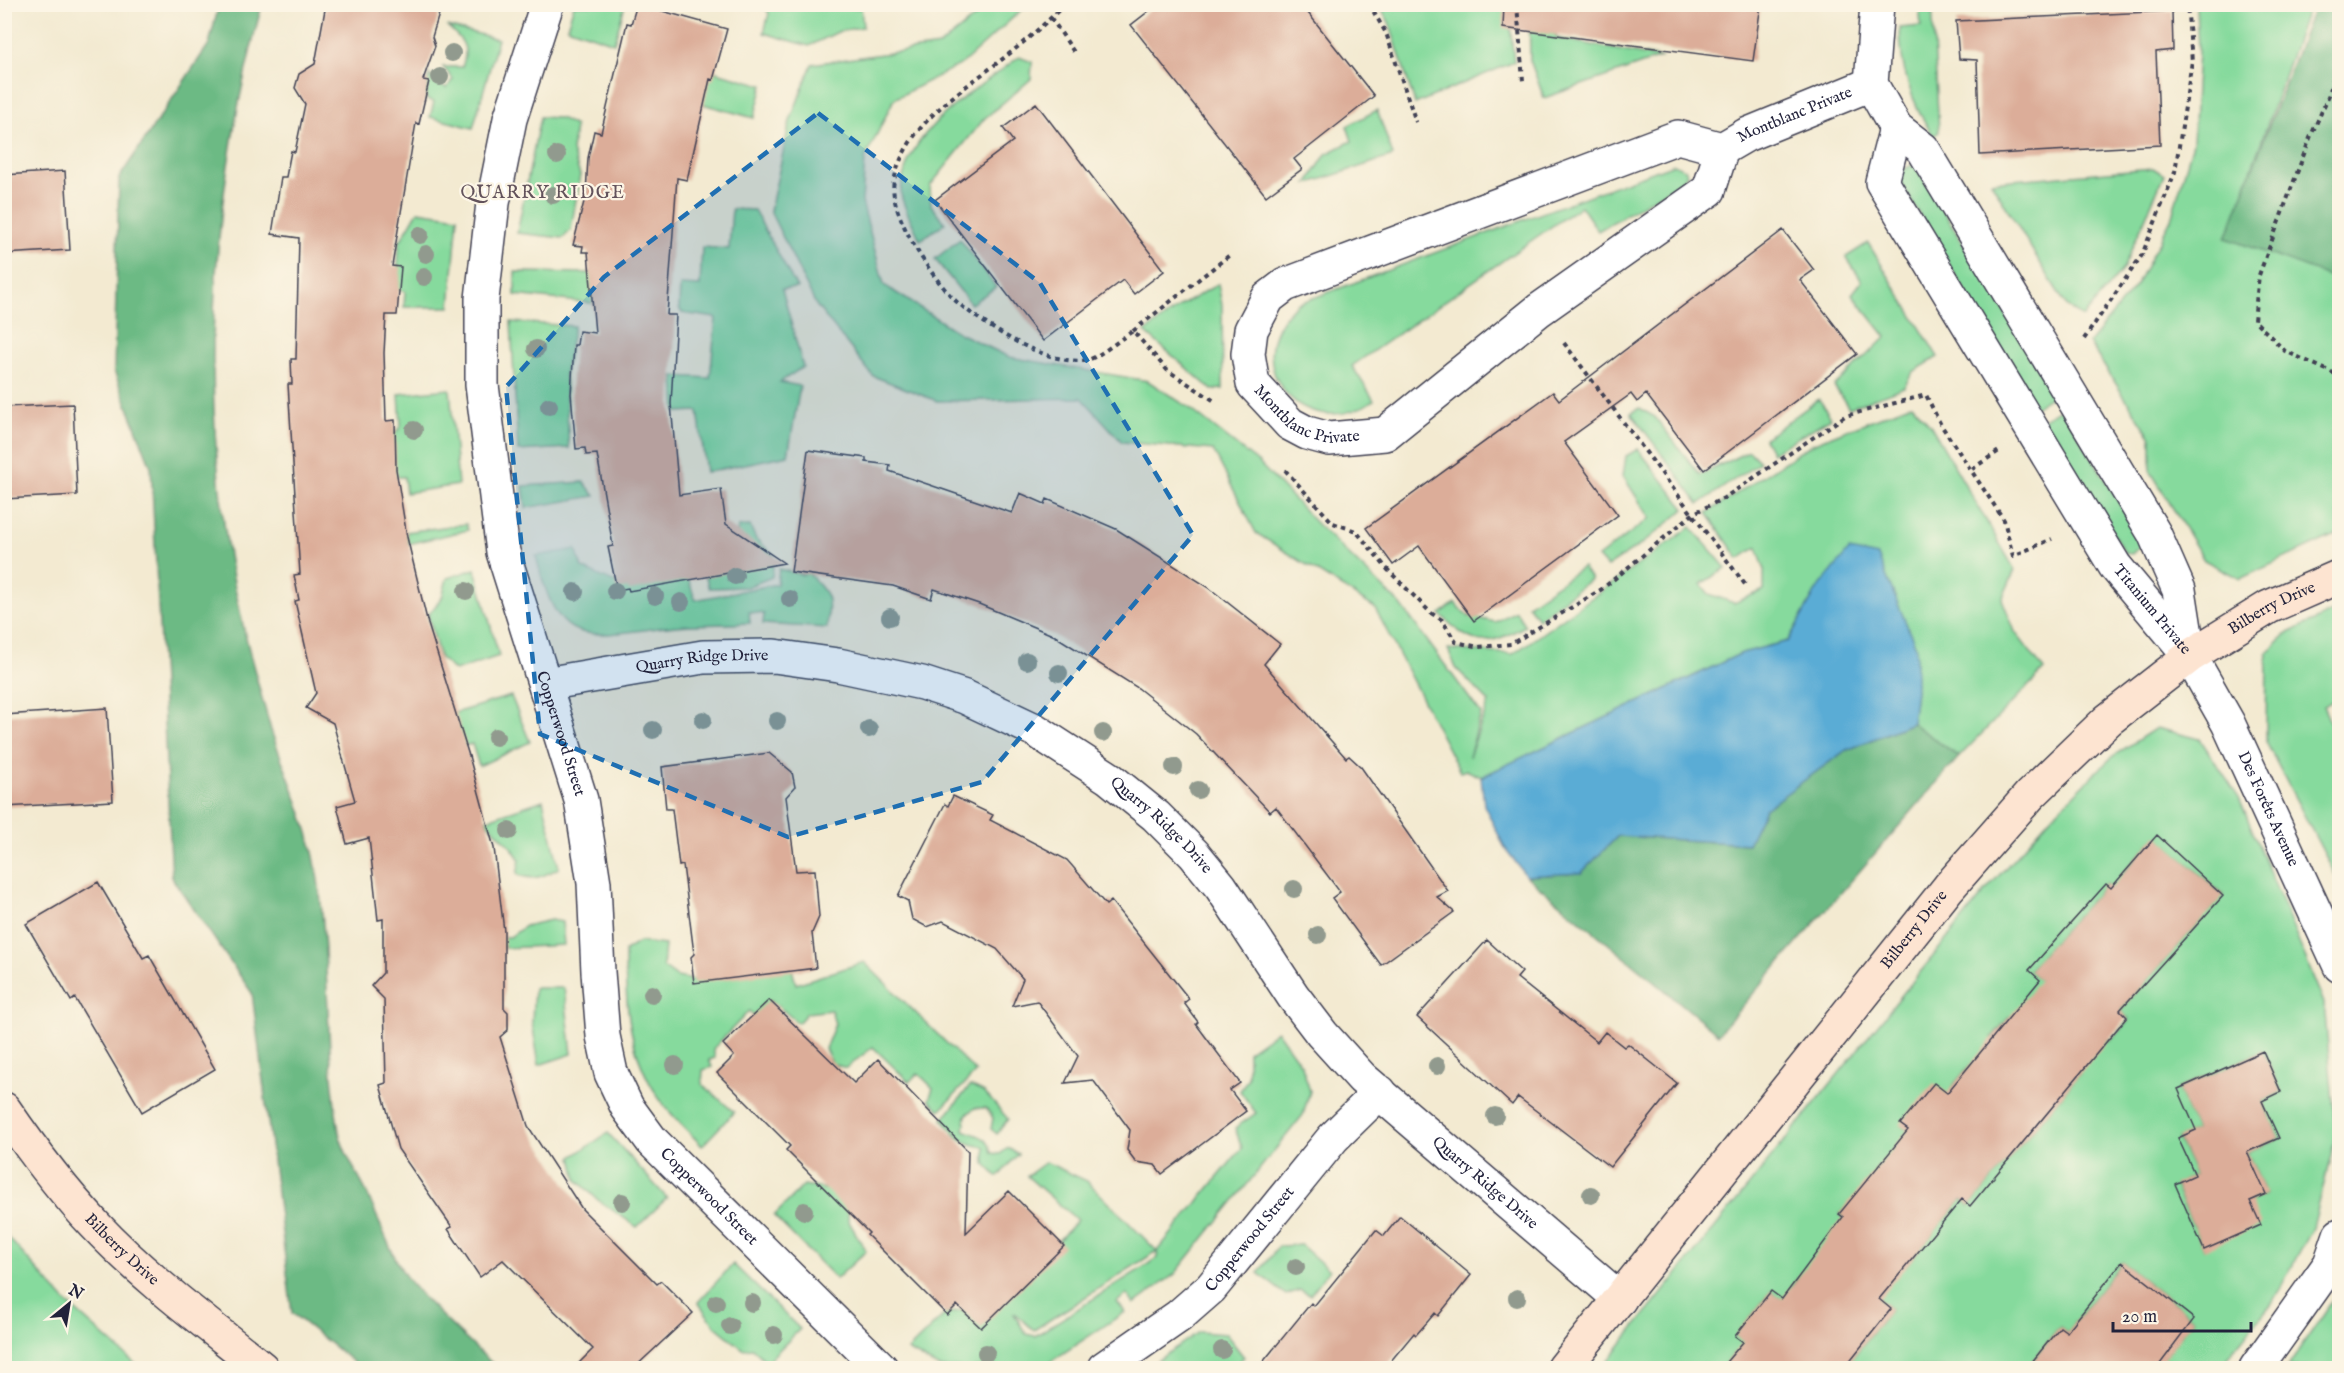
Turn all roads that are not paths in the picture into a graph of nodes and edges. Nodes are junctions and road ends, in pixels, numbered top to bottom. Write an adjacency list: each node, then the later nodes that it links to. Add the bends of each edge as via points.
1 (547, 4): 8 (street, Copperwood Street, via 502,152 486,250 481,327 482,385 503,552)
2 (1877, 4): 3 (street)
3 (1871, 84): 4 (street, Titanium Private); 5 (street, Montblanc Private, via 1746,135)
4 (1896, 128): 7 (street, Titanium Private, via 1923,149 2154,534 2179,590); 7 (street, Titanium Private, via 1882,182 2115,566)
5 (1722, 149): 5 (street, Montblanc Private, via 1678,137 1285,285 1268,298 1251,330 1248,354 1253,384 1290,424 1307,433 1329,439 1385,434 1539,310 1709,190)
6 (2340, 576): 7 (street, Bilberry Drive, via 2269,607)
7 (2190, 656): 9 (street, Des Forêts Avenue, via 2228,723); 13 (street, Bilberry Drive, via 2108,720 1994,833)
8 (545, 684): 10 (street, Quarry Ridge Drive, via 703,657 774,656 838,664 922,683 1035,730 1109,778 1194,854 1221,886 1322,1034); 15 (street, Copperwood Street, via 581,800 594,883 603,1036 615,1084 652,1141)
9 (2340, 966)
10 (1380, 1092): 13 (street, Quarry Ridge Drive); 16 (street, Copperwood Street, via 1333,1138 1211,1288 1179,1316)
11 (4, 1109): 14 (street, Bilberry Drive, via 41,1163 95,1225 154,1281)
12 (2340, 1235): 18 (street, via 2330,1264)
13 (1620, 1299): 17 (street, Bilberry Drive)
14 (262, 1368)
15 (881, 1368)
16 (1104, 1368)
17 (1564, 1368)
18 (2256, 1368)

